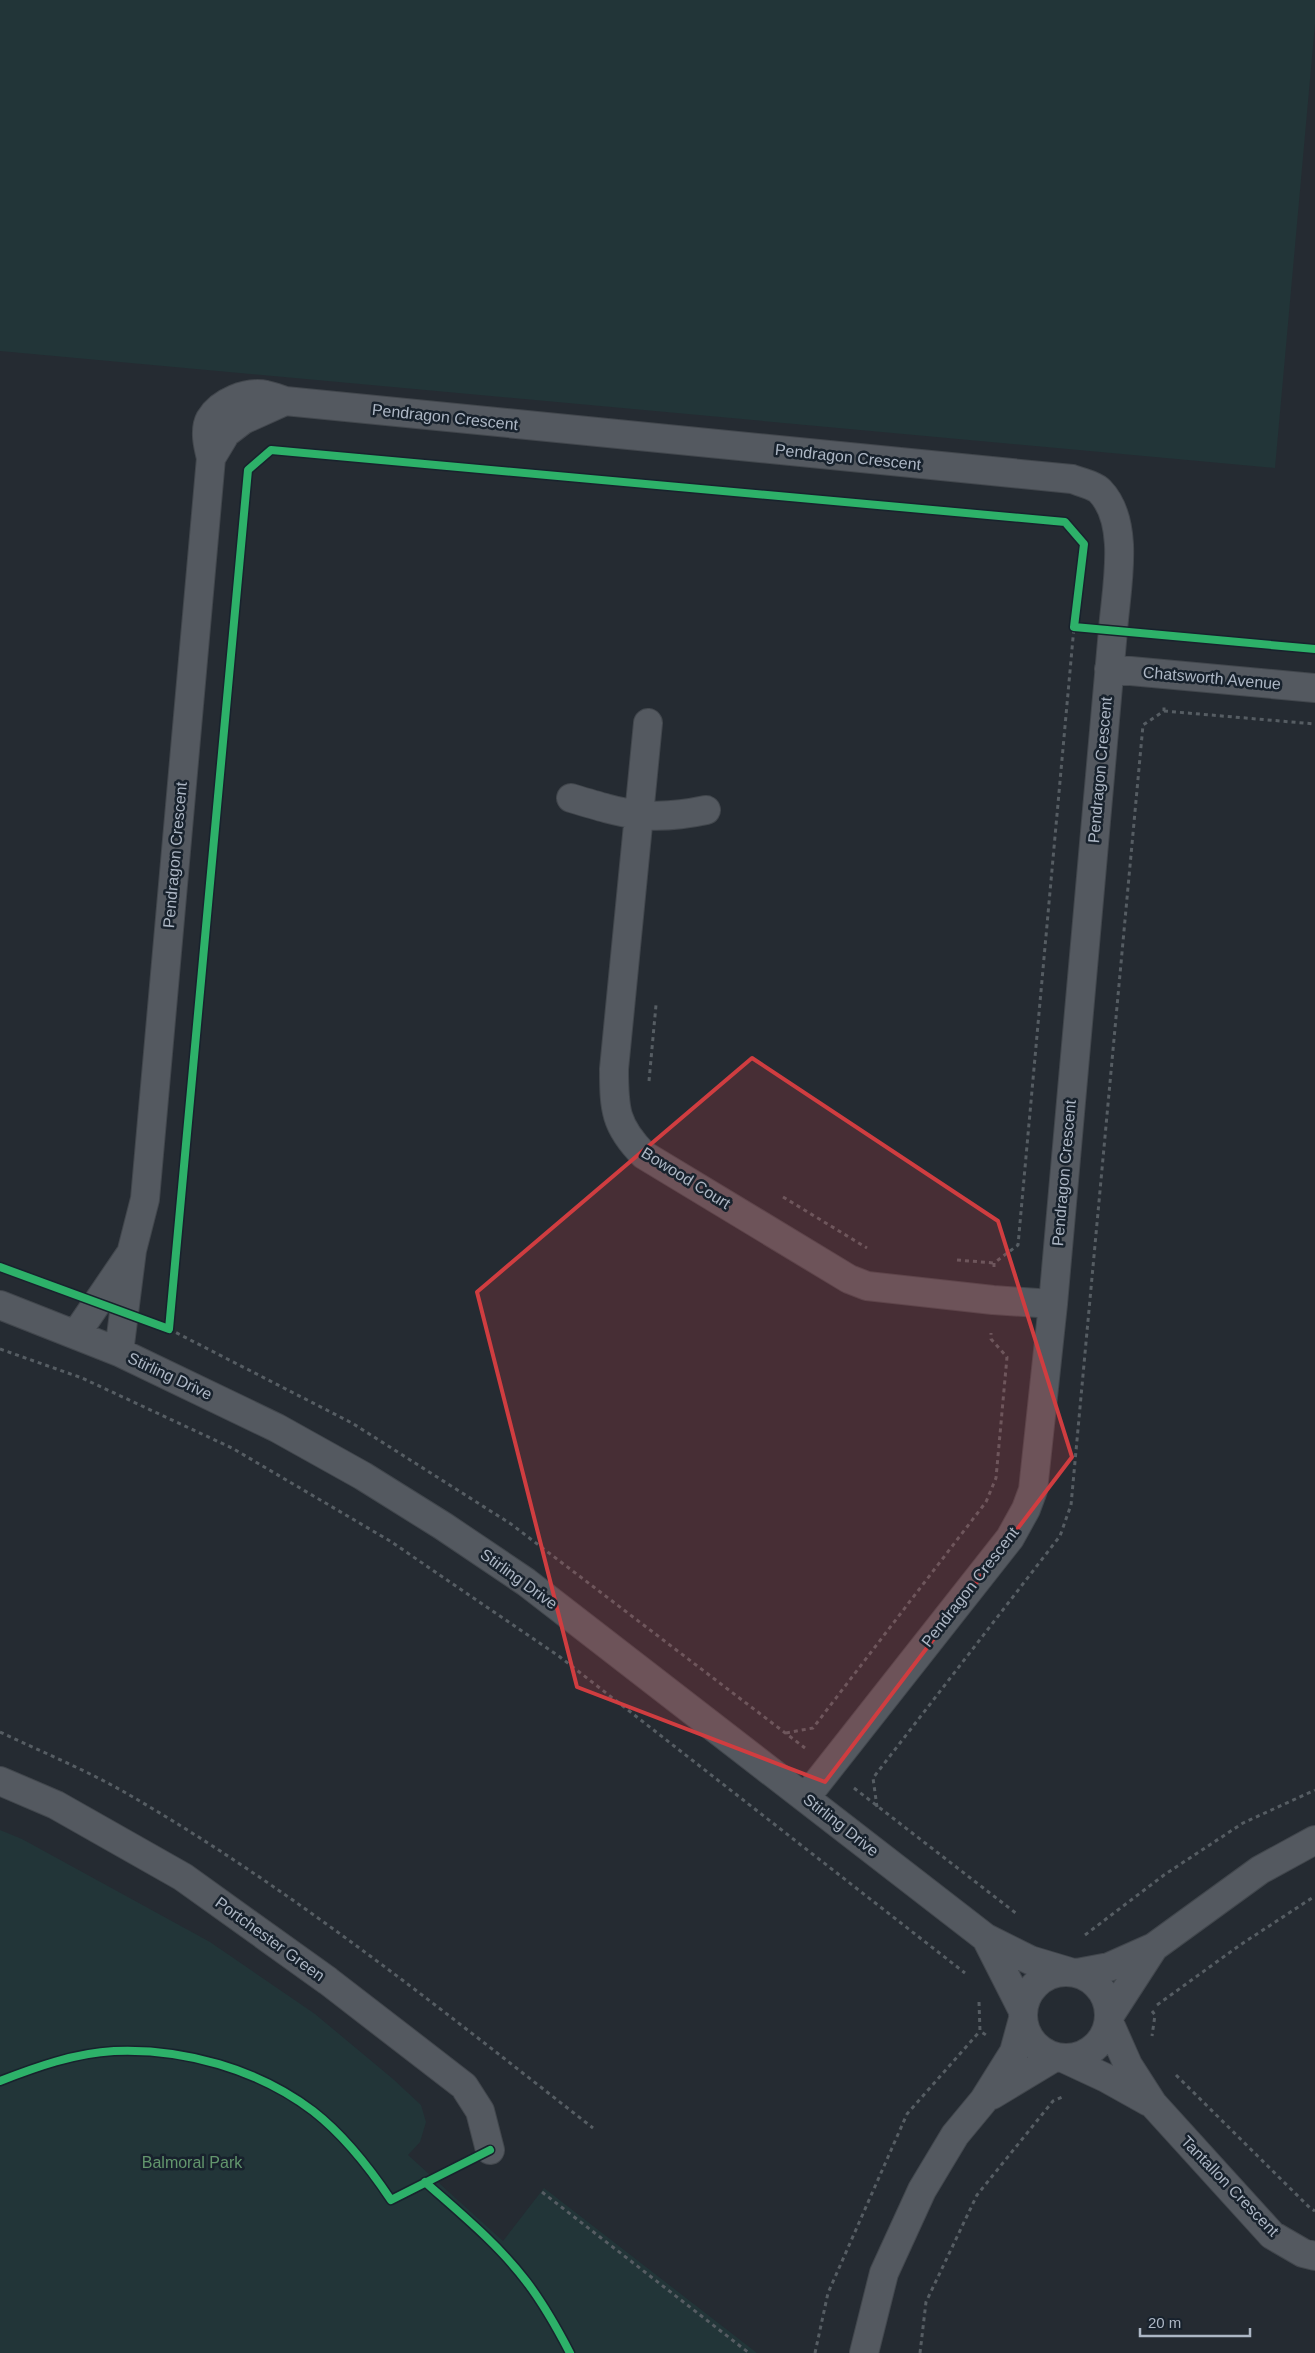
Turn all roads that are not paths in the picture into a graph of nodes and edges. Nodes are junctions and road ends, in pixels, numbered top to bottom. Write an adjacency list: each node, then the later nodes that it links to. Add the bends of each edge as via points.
1 (1109, 669): 2 (street, Chatsworth Avenue); 7 (street, Pendragon Crescent, via 1120,531 1099,490 1072,479 285,401 243,420 226,433 211,458 144,1199); 8 (street, Pendragon Crescent)
2 (1315, 688)
3 (648, 723): 6 (street, Bowood Court)
4 (571, 798): 6 (street)
5 (706, 810): 6 (street, via 673,817)
6 (638, 816): 8 (street, Bowood Court, via 614,1069 616,1112 620,1126 630,1140 644,1154 849,1279 867,1286)
7 (132, 1250): 10 (street, Pendragon Crescent); 11 (street, Pendragon Crescent)
8 (1053, 1304): 13 (street, Pendragon Crescent, via 1036,1470 1026,1509 1010,1538)
9 (0, 1305): 10 (street, Stirling Drive)
10 (76, 1334): 11 (street, Stirling Drive)
11 (119, 1352): 13 (street, Stirling Drive, via 277,1428 443,1526 526,1582)
12 (0, 1781): 23 (street, Portchester Green, via 56,1805 184,1877 328,1981 464,2086 480,2111)
13 (806, 1797): 15 (street, Stirling Drive)
14 (1315, 1840): 16 (street, via 1260,1870)
15 (986, 1938): 17 (street, Stirling Drive, via 1030,1960); 18 (street, Stirling Drive, via 1012,1986)
16 (1154, 1947): 17 (street, via 1109,1966); 19 (street)
17 (1074, 1973): 18 (street, via 1056,1974 1034,1987 1026,1998); 19 (street, via 1097,1984 1104,1994)
18 (1023, 2015): 20 (street, via 1026,2032 1033,2043 1043,2052); 21 (street)
19 (1109, 2018): 20 (street, via 1102,2039 1088,2053 1075,2058); 22 (street, Tantallon Crescent)
20 (1059, 2058): 21 (street); 22 (street)
21 (1022, 2061): 25 (street, via 955,2135 922,2190 884,2273)
22 (1117, 2071): 24 (street, Tantallon Crescent, via 1153,2104 1272,2235 1303,2253)
23 (490, 2150)
24 (1315, 2256)
25 (864, 2353)

